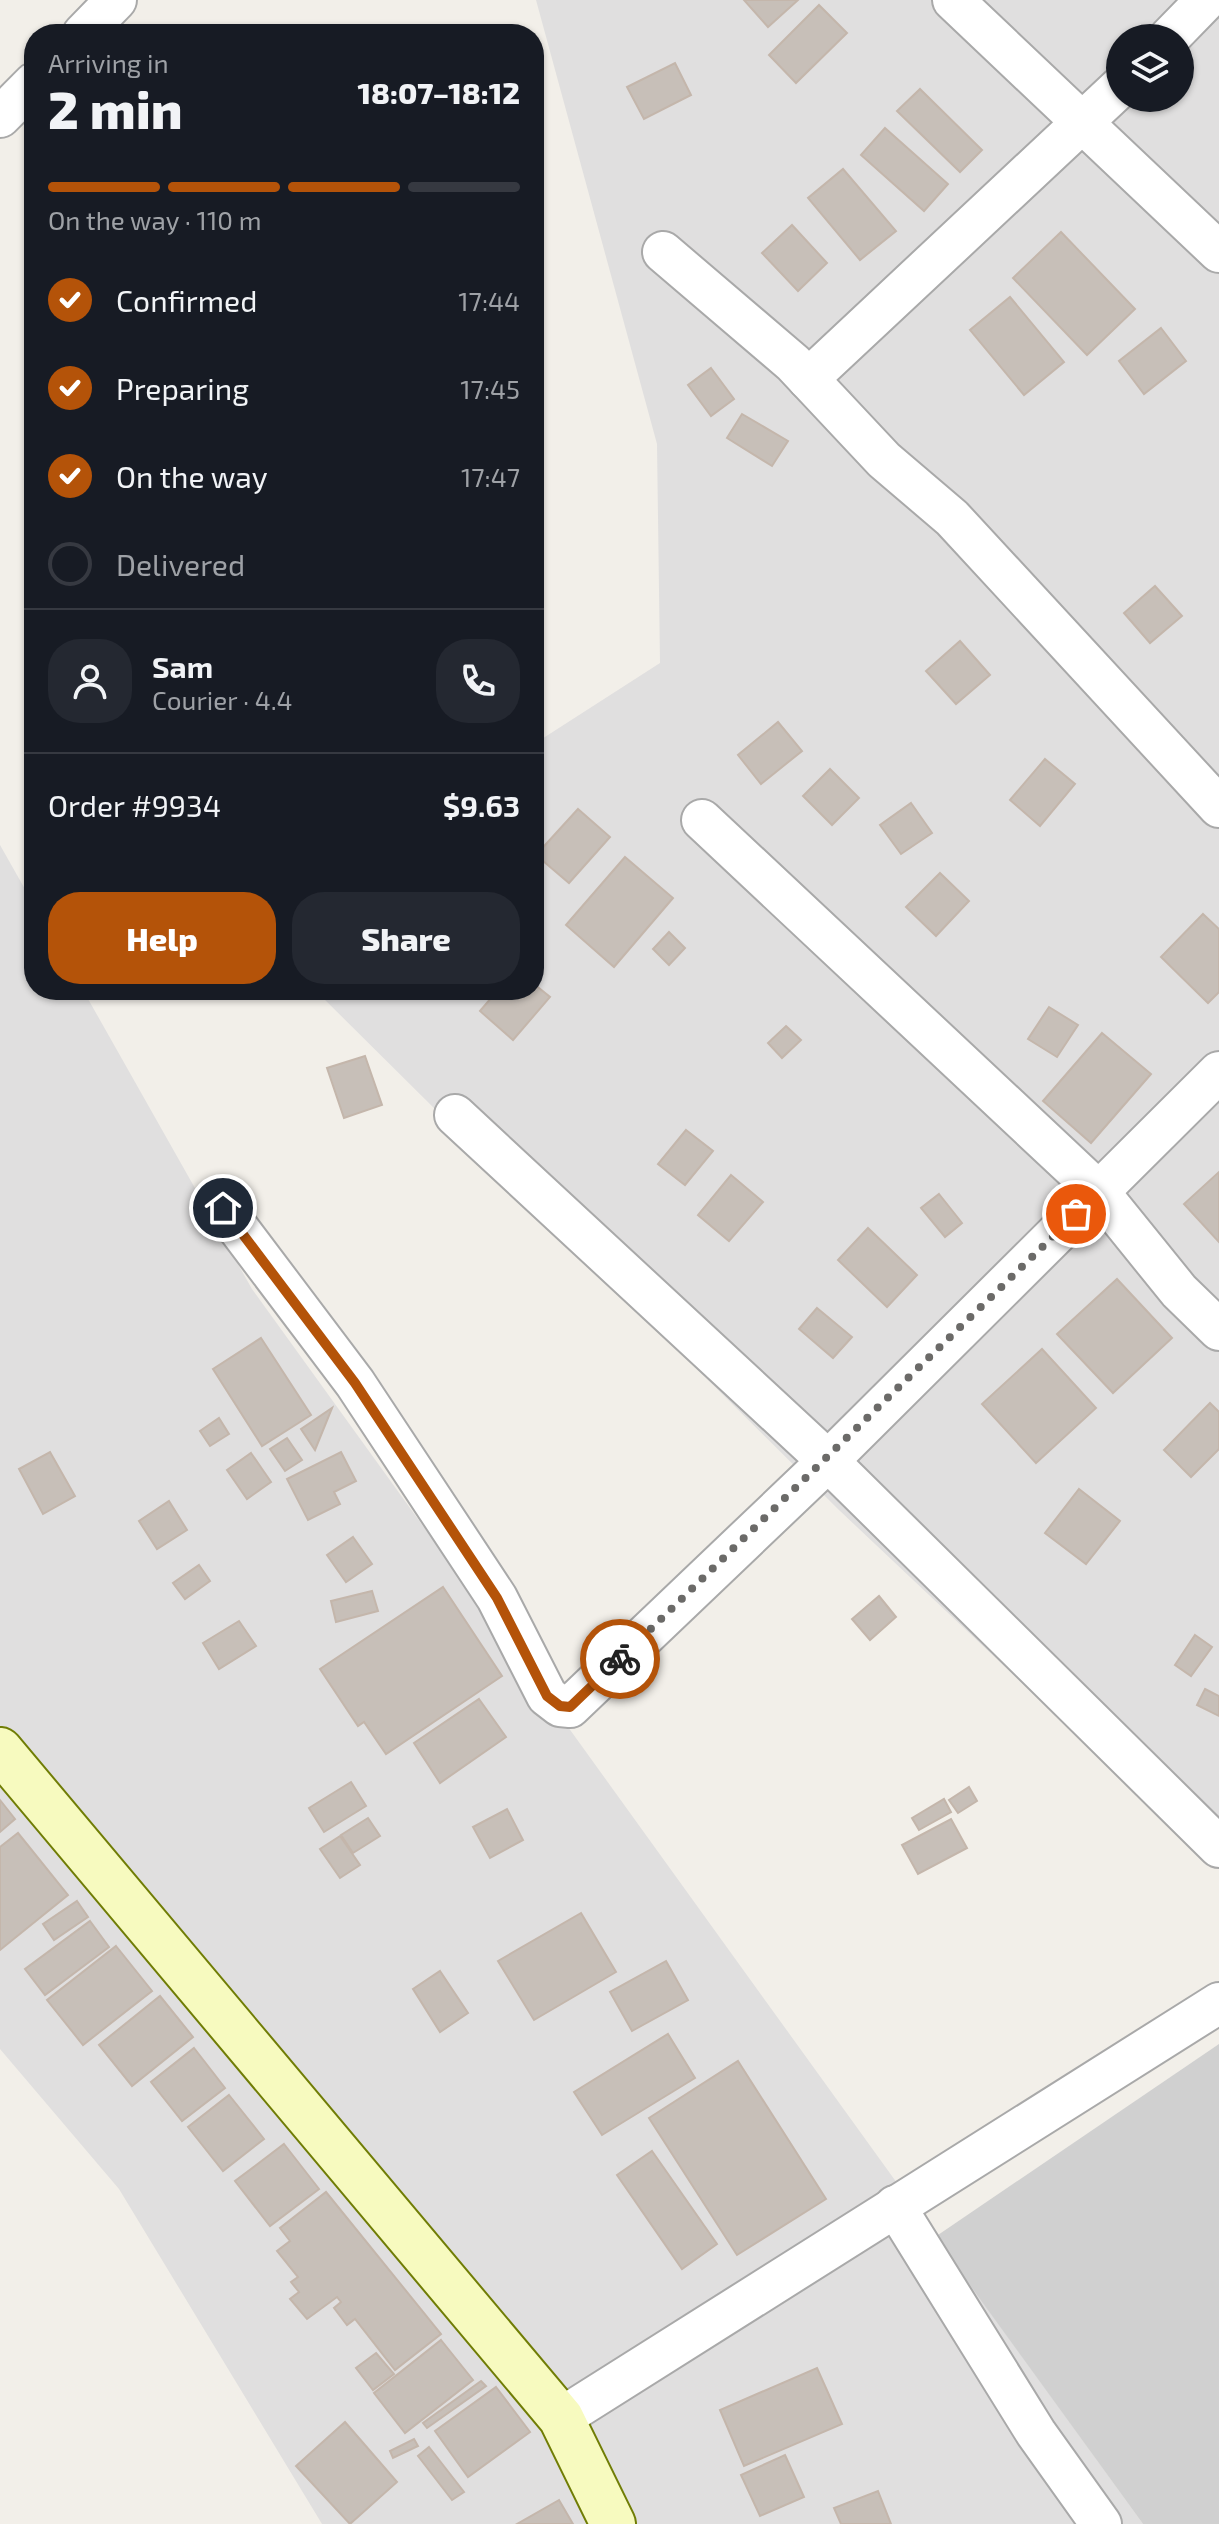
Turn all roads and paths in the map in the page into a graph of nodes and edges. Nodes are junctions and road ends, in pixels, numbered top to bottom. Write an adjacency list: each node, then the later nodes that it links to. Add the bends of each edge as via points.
1 (116, 0): 4 (street)
2 (953, 0): 9 (street)
3 (1206, 0): 5 (street)
4 (93, 24)
5 (1183, 24)
6 (24, 93): 8 (street)
7 (1106, 101): 9 (street)
8 (0, 117)
9 (1084, 124): 11 (street); 12 (street)
10 (663, 252): 12 (street)
11 (1219, 252)
12 (808, 379): 13 (street, via 884,460 952,518)
13 (1219, 807)
14 (702, 820): 17 (street)
15 (1219, 1072): 17 (street)
16 (455, 1115): 20 (street)
17 (1099, 1192): 19 (street, via 1179,1291); 20 (street)
18 (223, 1208): 20 (street, via 355,1383 497,1598 547,1696 560,1706 570,1707)
19 (1219, 1330)
20 (828, 1461): 22 (street)
21 (0, 1750): 25 (main road)
22 (1219, 1847)
23 (1219, 2003): 24 (street)
24 (895, 2206): 25 (street); 27 (street, via 1036,2433)
25 (561, 2418): 26 (main road)
26 (613, 2524)
27 (1101, 2524)

